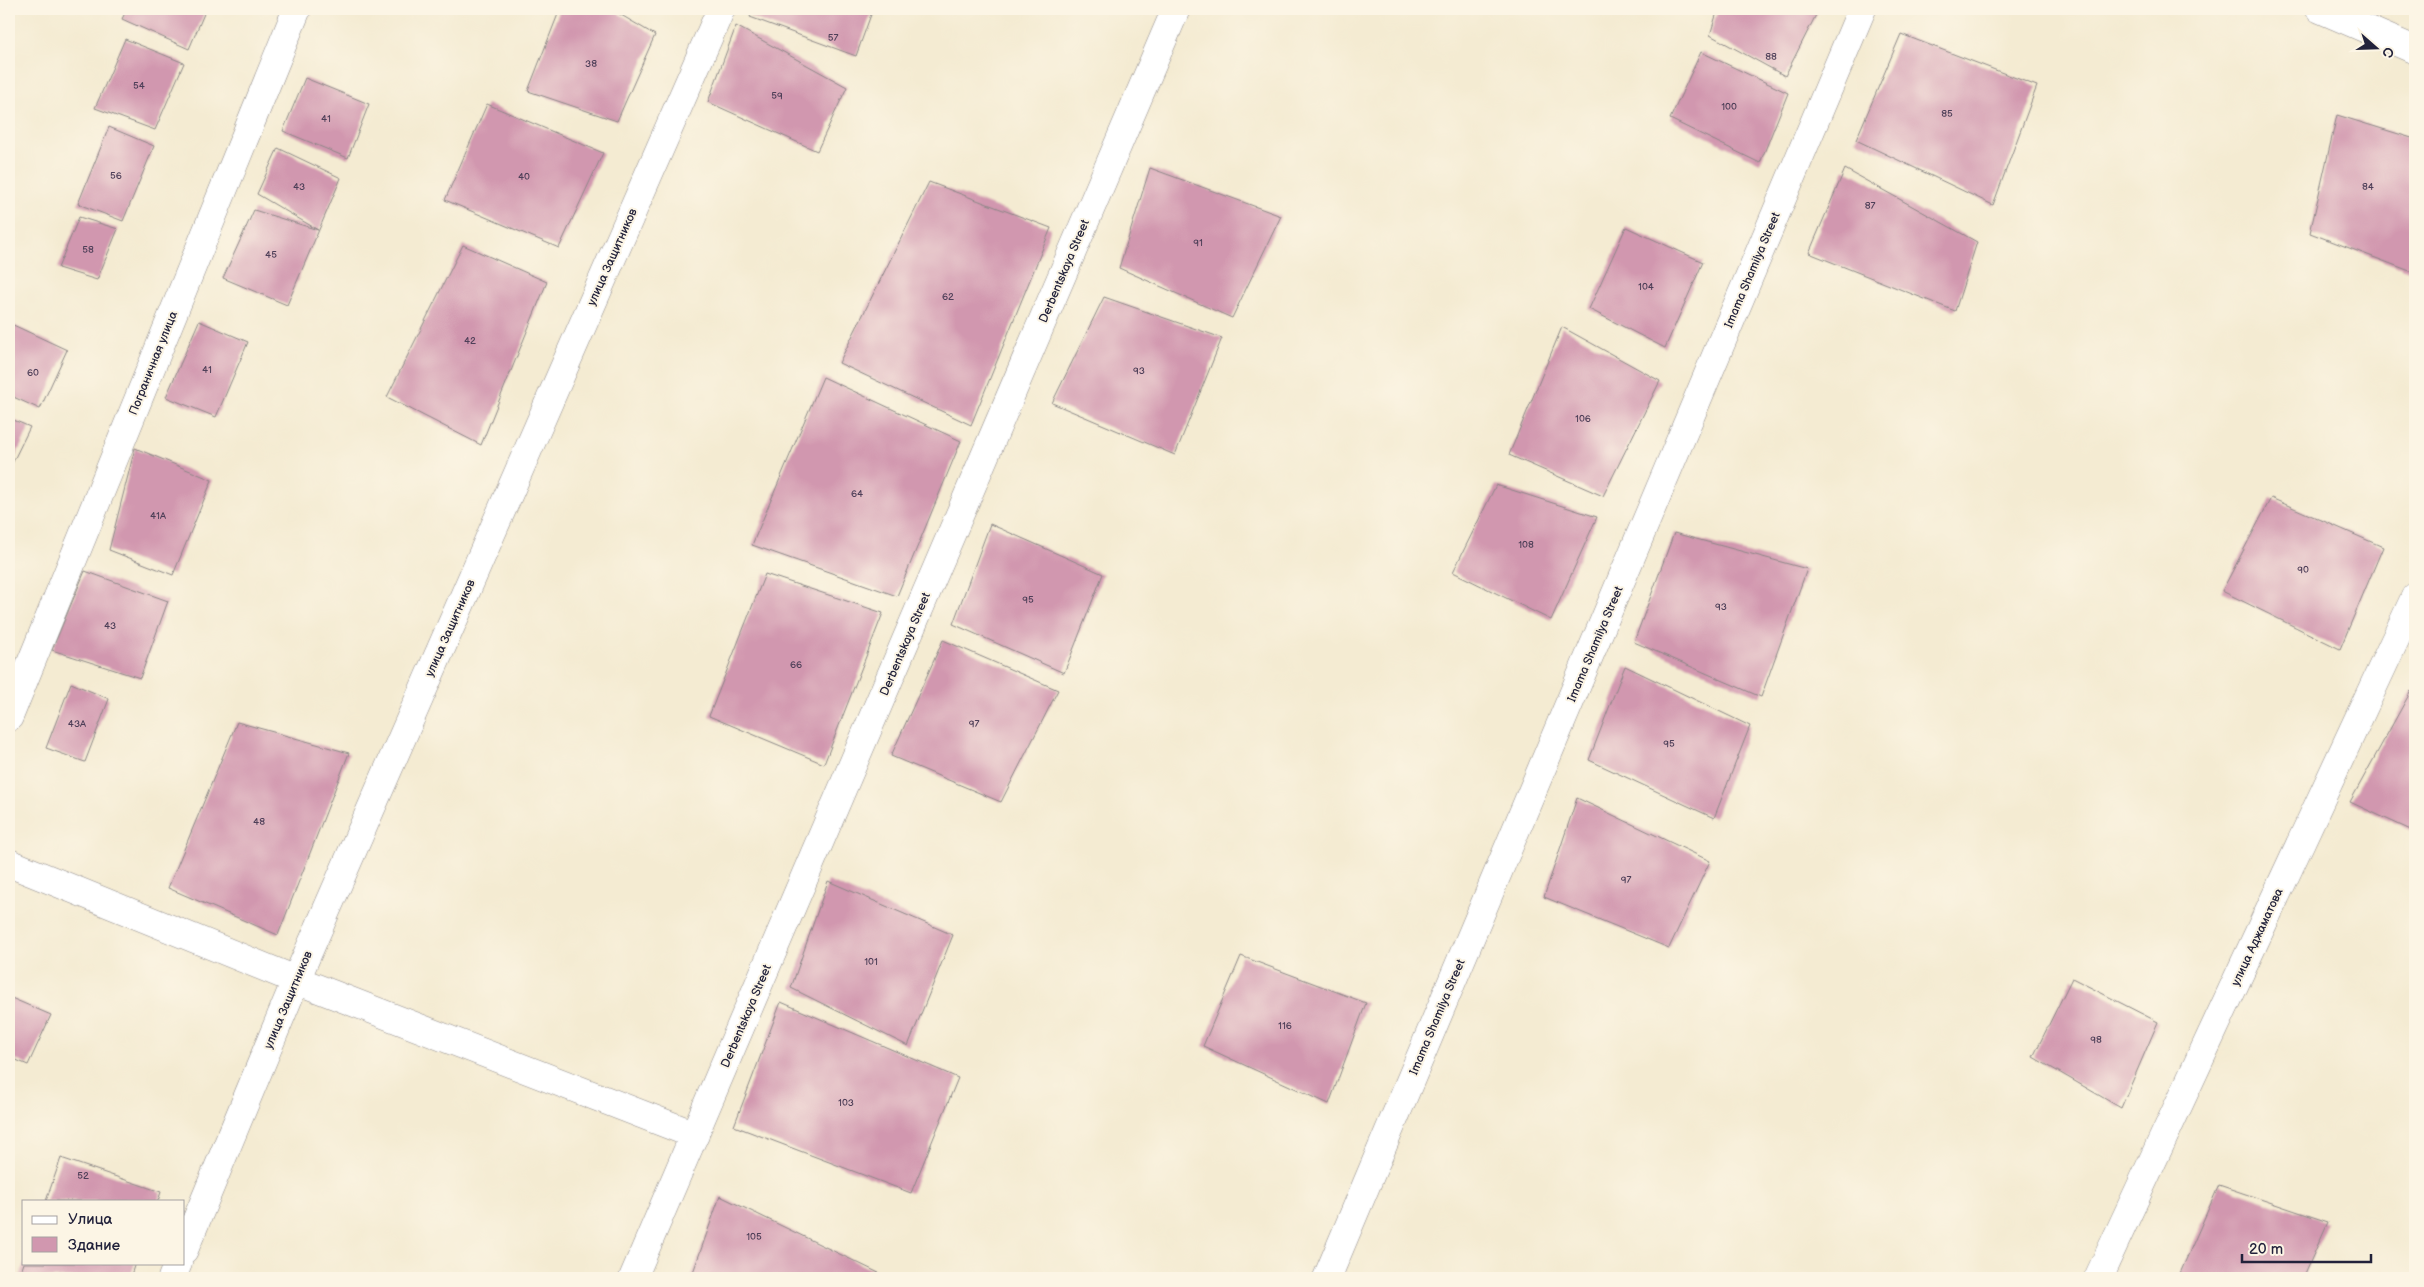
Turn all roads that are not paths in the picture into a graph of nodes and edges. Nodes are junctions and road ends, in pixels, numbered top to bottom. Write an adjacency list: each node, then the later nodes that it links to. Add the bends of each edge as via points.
1 (297, 9): 8 (street, Пограничная улица)
2 (720, 9): 10 (street, улица Защитников)
3 (1176, 9): 11 (street, Derbentskaya Street)
4 (1862, 9): 16 (street, Imama Shamilya Street)
5 (2320, 9): 6 (street)
6 (2415, 50)
7 (2415, 596): 17 (street, улица Аджаматова)
8 (9, 716)
9 (9, 863): 10 (street)
10 (296, 980): 11 (street); 12 (street, улица Защитников)
11 (695, 1135): 15 (street, Derbentskaya Street)
12 (185, 1248)
13 (178, 1264): 14 (street)
14 (172, 1278)
15 (633, 1278)
16 (1327, 1278)
17 (2098, 1278)

